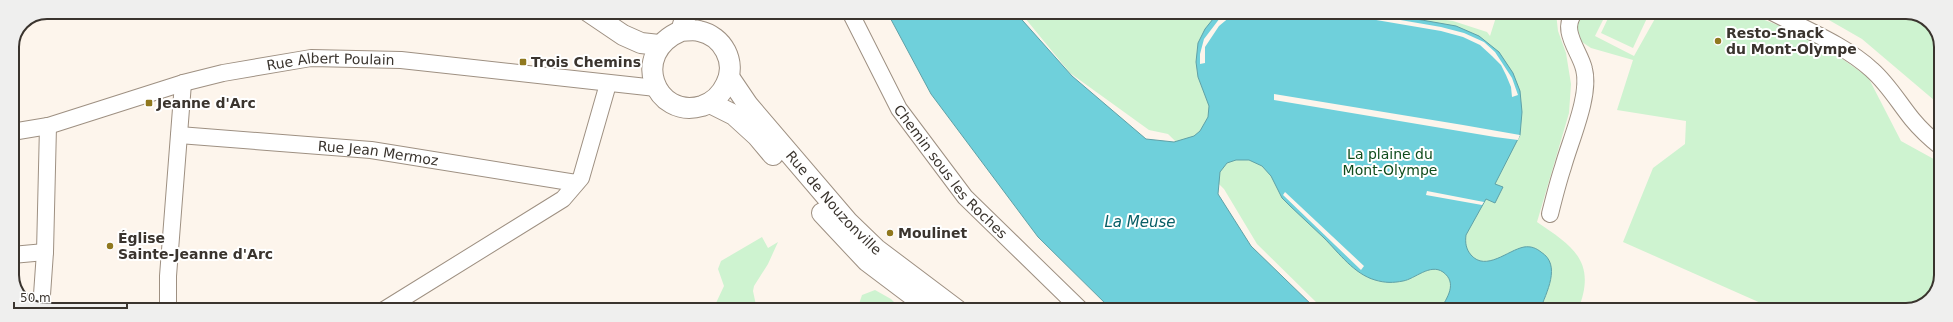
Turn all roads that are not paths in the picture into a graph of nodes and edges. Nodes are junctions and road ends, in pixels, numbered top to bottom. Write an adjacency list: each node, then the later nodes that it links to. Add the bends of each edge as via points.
1 (599, 19): 7 (main road)
2 (686, 19): 8 (main road)
3 (702, 19): 9 (main road)
4 (854, 19): 29 (street, Chemin sous les Roches, via 899,109 965,197)
5 (1570, 19): 21 (street, via 1568,28 1584,69 1584,90)
6 (1785, 19): 19 (street, via 1854,56 1872,69 1913,120)
7 (607, 25): 10 (main road, via 641,43); 12 (main road)
8 (681, 31): 9 (main road, via 697,30); 10 (main road, via 671,35)
9 (710, 34): 11 (main road, via 720,42 726,52)
10 (660, 45): 12 (main road, via 652,60)
11 (729, 77): 15 (main road, via 722,93); 28 (main road, Rue de Nouzonville, via 748,105 848,222 876,249)
12 (654, 78): 14 (street, Rue Albert Poulain); 15 (main road, via 665,98 679,106 694,108)
13 (183, 83): 14 (street, Rue Albert Poulain, via 311,58 402,60); 16 (street, Rue Albert Poulain); 18 (street)
14 (608, 84): 20 (street, via 581,178)
15 (710, 103): 27 (main road, Rue de Nouzonville, via 734,115 757,136 838,232 867,260)
16 (48, 126): 17 (street, Rue Albert Poulain); 22 (street)
17 (19, 131)
18 (179, 135): 20 (street, Rue Jean Mermoz, via 371,150); 25 (street)
19 (1934, 141)
20 (576, 183): 26 (street, via 564,199)
21 (1550, 214)
22 (45, 252): 23 (street); 24 (street)
23 (19, 254)
24 (41, 302)
25 (168, 303)
26 (395, 303)
27 (923, 303)
28 (948, 303)
29 (1074, 303)

